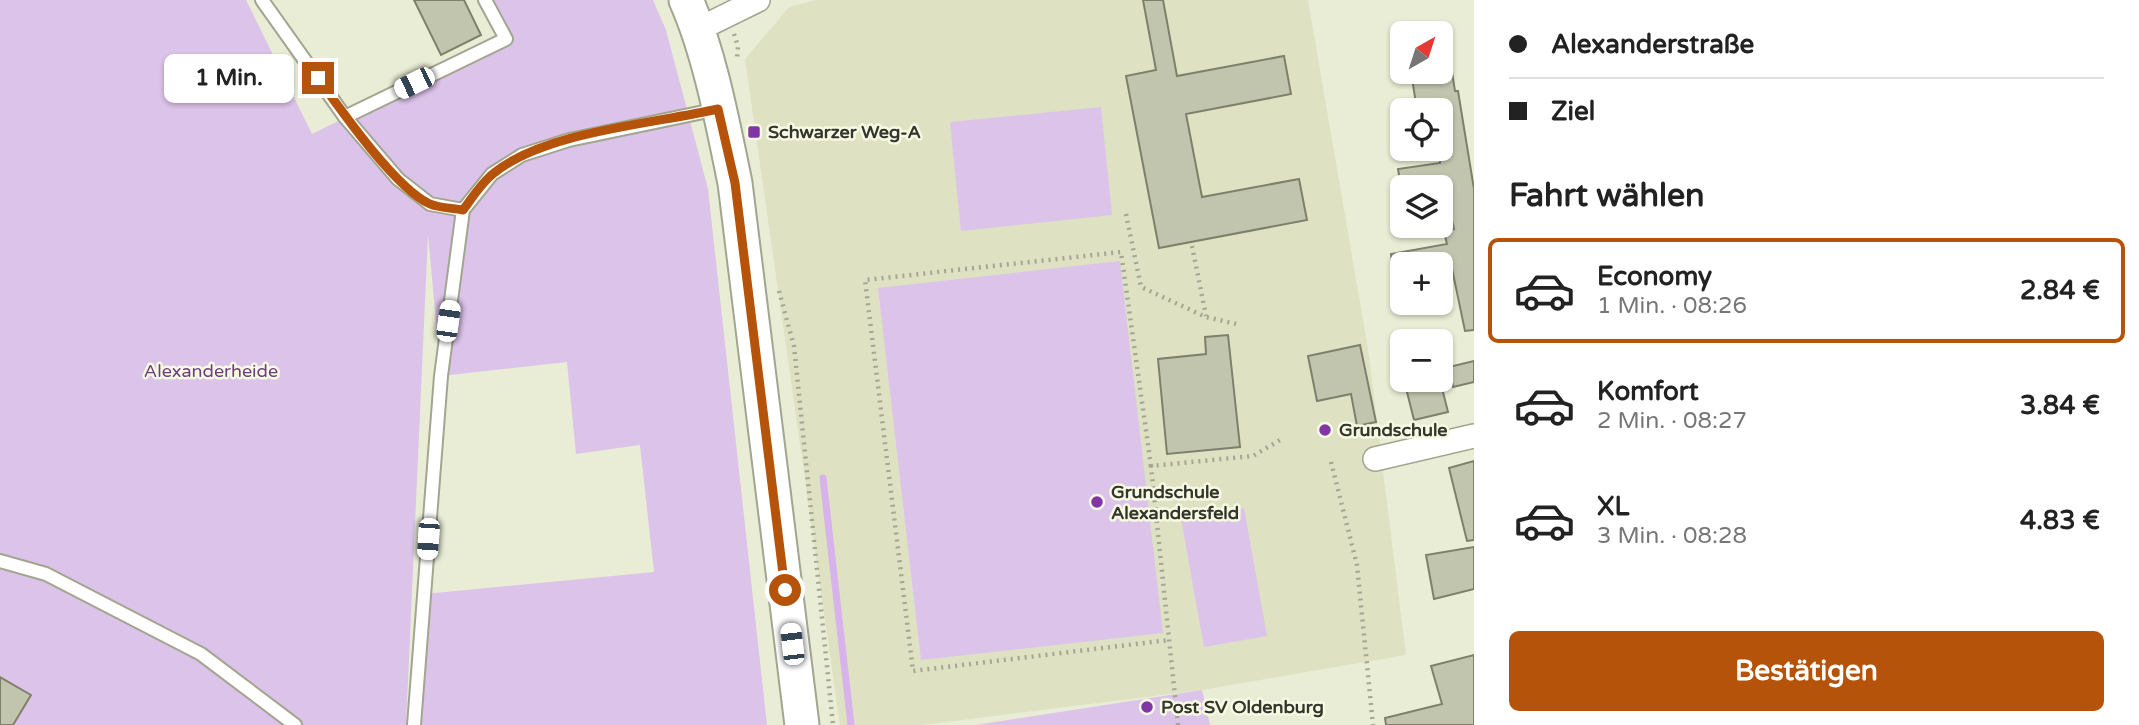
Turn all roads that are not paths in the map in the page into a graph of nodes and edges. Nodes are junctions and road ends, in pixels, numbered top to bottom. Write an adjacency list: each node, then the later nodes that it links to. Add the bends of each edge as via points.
1 (262, 0): 6 (lane)
2 (485, 0): 6 (lane, via 506,39)
3 (758, 0): 4 (street)
4 (691, 13): 5 (main road)
5 (718, 109): 7 (lane, via 569,140 522,155 492,174); 13 (main road, via 735,183)
6 (345, 117): 7 (lane, via 398,179 430,204)
7 (463, 210): 12 (lane, via 441,376)
8 (1474, 436): 9 (street)
9 (1374, 459)
10 (0, 561): 11 (lane, via 46,575 201,654)
11 (295, 725)
12 (414, 725)
13 (802, 725)

